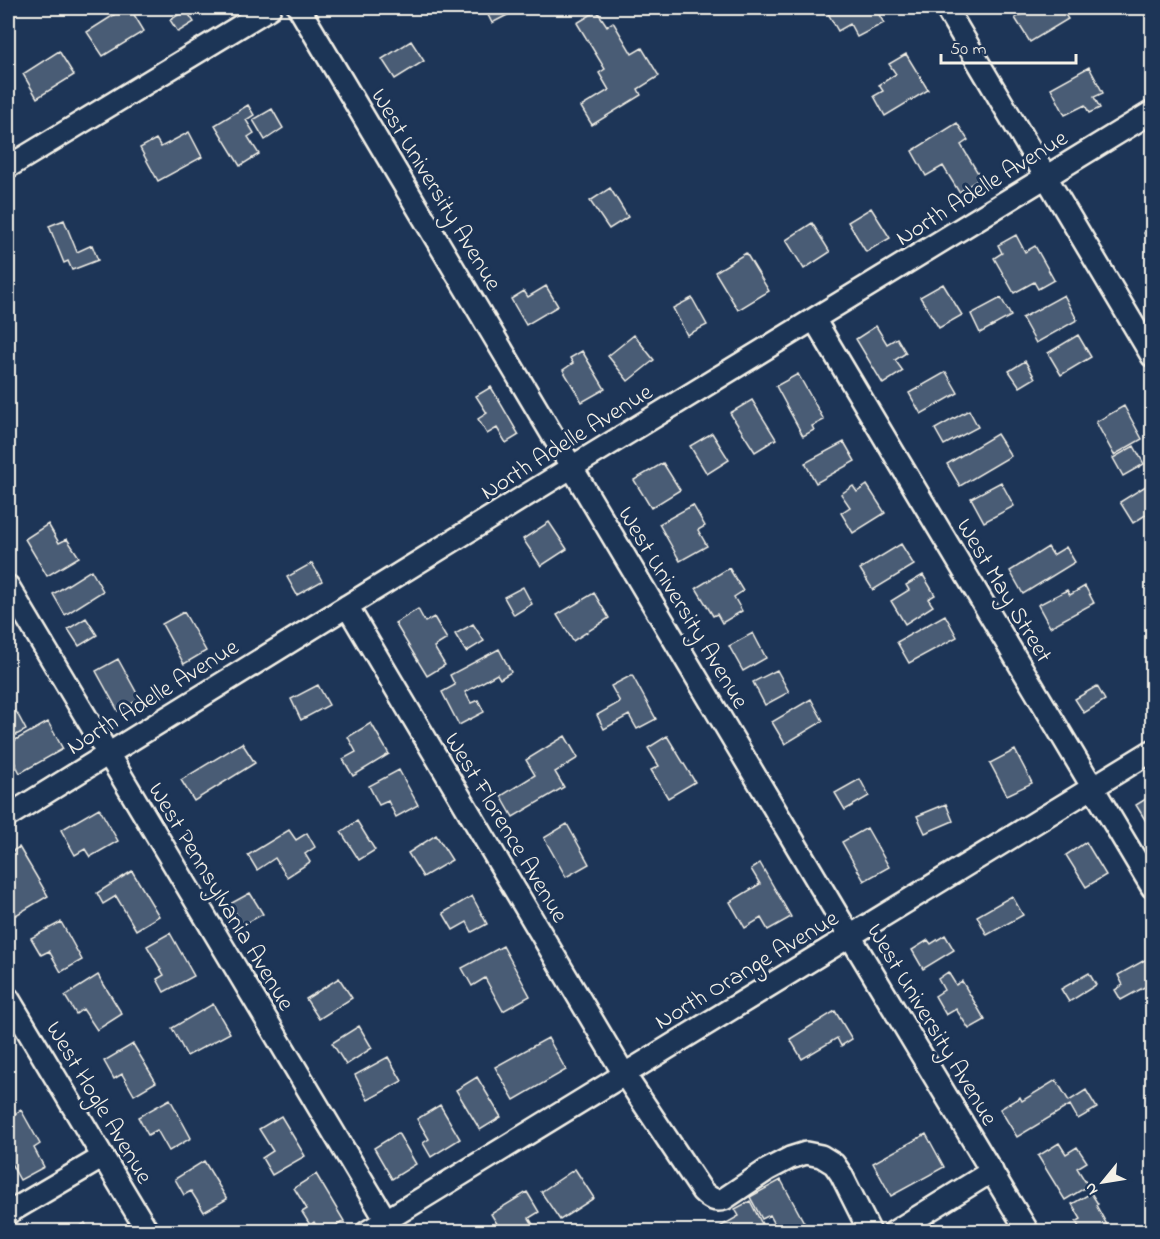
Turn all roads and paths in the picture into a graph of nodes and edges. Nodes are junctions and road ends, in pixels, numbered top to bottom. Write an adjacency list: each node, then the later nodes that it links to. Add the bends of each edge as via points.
1 (270, 8): 5 (street)
2 (299, 8): 9 (street, West University Avenue)
3 (946, 8): 6 (street)
4 (1152, 112): 6 (street, North Adelle Avenue)
5 (8, 167)
6 (1047, 177): 7 (street, North Adelle Avenue); 8 (street)
7 (814, 319): 9 (street, North Adelle Avenue); 14 (street, West May Street)
8 (1152, 356)
9 (572, 467): 11 (street, North Adelle Avenue); 17 (street, West University Avenue)
10 (8, 586): 13 (street, West Pennsylvania Avenue)
11 (347, 606): 13 (street, North Adelle Avenue); 19 (street, West Florence Avenue)
12 (1152, 751): 14 (street, North Orange Avenue)
13 (108, 754): 15 (street, North Adelle Avenue); 23 (street, West Pennsylvania Avenue)
14 (1094, 788): 16 (street, West May Street); 17 (street, North Orange Avenue)
15 (8, 816)
16 (1152, 887)
17 (850, 936): 19 (street, North Orange Avenue); 21 (street, West University Avenue)
18 (8, 998): 20 (street, West Hogle Avenue)
19 (624, 1074): 23 (street, North Orange Avenue); 26 (street, West Florence Avenue, via 710,1198 724,1199 766,1170 806,1153 834,1164)
20 (103, 1157): 22 (street); 24 (street, West Hogle Avenue)
21 (992, 1171): 27 (street); 28 (street, West University Avenue)
22 (8, 1213)
23 (390, 1226): 25 (street, North Orange Avenue)
24 (148, 1232)
25 (367, 1232)
26 (870, 1232)
27 (894, 1232)
28 (1028, 1232)

